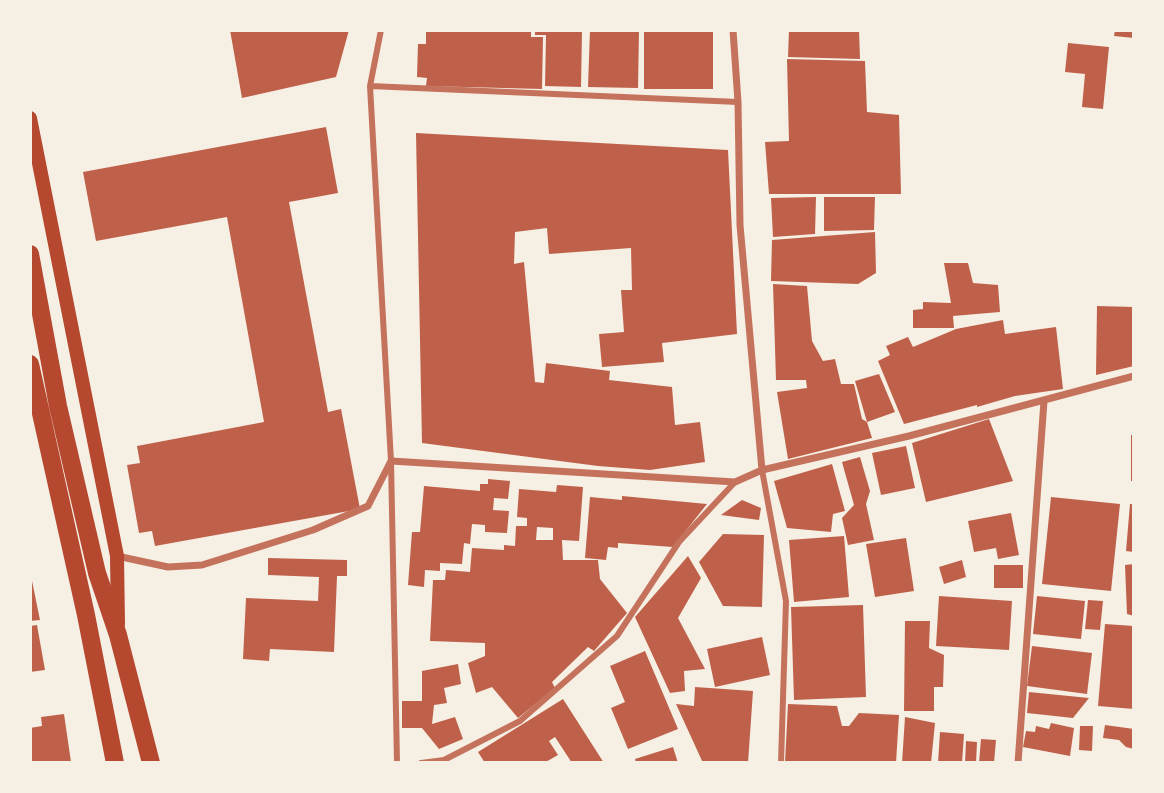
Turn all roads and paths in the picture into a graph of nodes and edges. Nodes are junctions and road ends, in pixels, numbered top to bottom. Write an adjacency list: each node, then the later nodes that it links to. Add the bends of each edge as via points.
1 (381, 30): 3 (street)
2 (733, 30): 4 (street)
3 (370, 86): 4 (street); 10 (street)
4 (738, 102): 11 (street, via 740,225)
5 (30, 118): 13 (main road)
6 (30, 254): 14 (main road, via 58,406 97,573)
7 (30, 364): 15 (main road)
8 (1134, 376): 9 (street)
9 (1044, 401): 11 (street); 20 (street)
10 (391, 461): 12 (street); 13 (street, via 368,506 313,530 202,565 169,567); 17 (street)
11 (762, 470): 12 (street); 19 (street, via 786,601)
12 (735, 482): 18 (street, via 679,542 617,636 520,721 444,760)
13 (117, 556): 14 (main road)
14 (118, 635): 16 (main road)
15 (115, 763)
16 (151, 763)
17 (397, 763)
18 (421, 763)
19 (781, 763)
20 (1018, 763)

